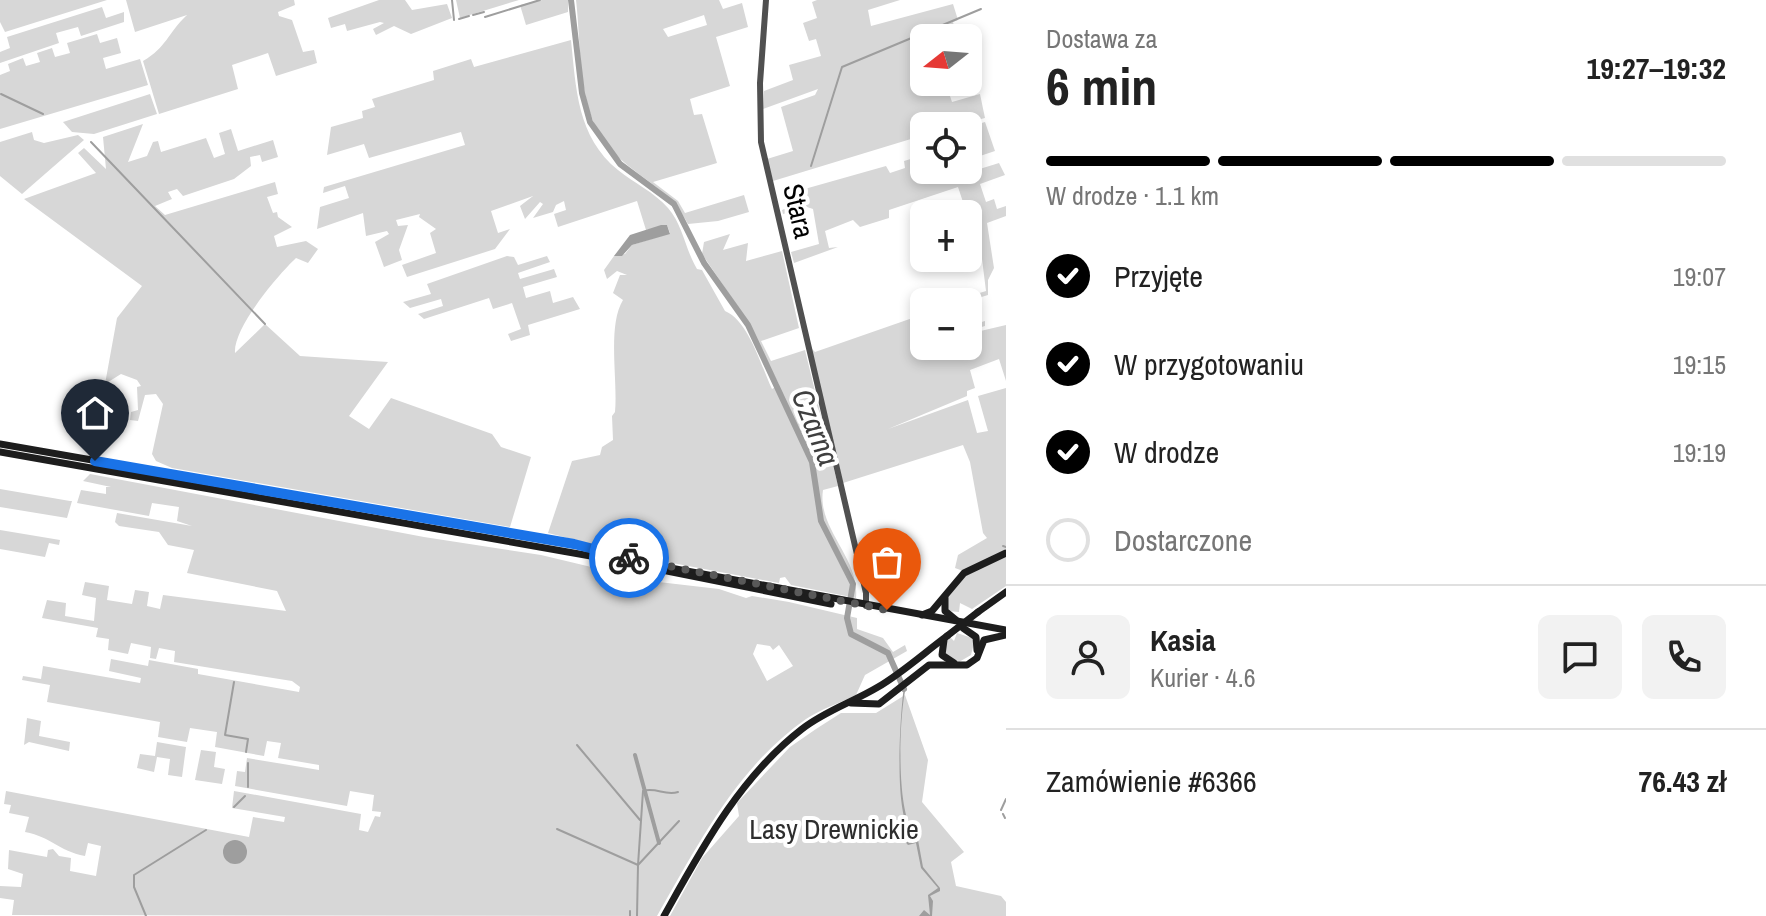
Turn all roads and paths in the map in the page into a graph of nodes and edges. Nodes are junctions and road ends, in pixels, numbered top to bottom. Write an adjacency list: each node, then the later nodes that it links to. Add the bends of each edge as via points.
1 (766, 0): 9 (street, Stara, via 761,142)
2 (0, 444): 7 (main road, via 574,544)
3 (0, 452): 7 (main road)
4 (1006, 553): 6 (main road, via 964,573)
5 (1006, 592): 13 (main road, bridge)
6 (945, 596): 10 (main road, via 929,613); 11 (main road, via 947,613)
7 (844, 604): 8 (main road)
8 (854, 606): 9 (main road); 11 (main road)
9 (866, 606): 10 (main road)
10 (919, 615): 11 (main road)
11 (966, 626): 12 (main road); 13 (main road, via 978,641 966,662 943,657 941,645)
12 (1006, 633): 16 (main road, via 989,636 969,665 932,664 880,704)
13 (947, 636): 14 (main road)
14 (865, 694): 15 (main road); 16 (main road)
15 (847, 703): 16 (main road); 17 (main road, via 800,730 756,774 707,839)
16 (869, 705)
17 (664, 916)

